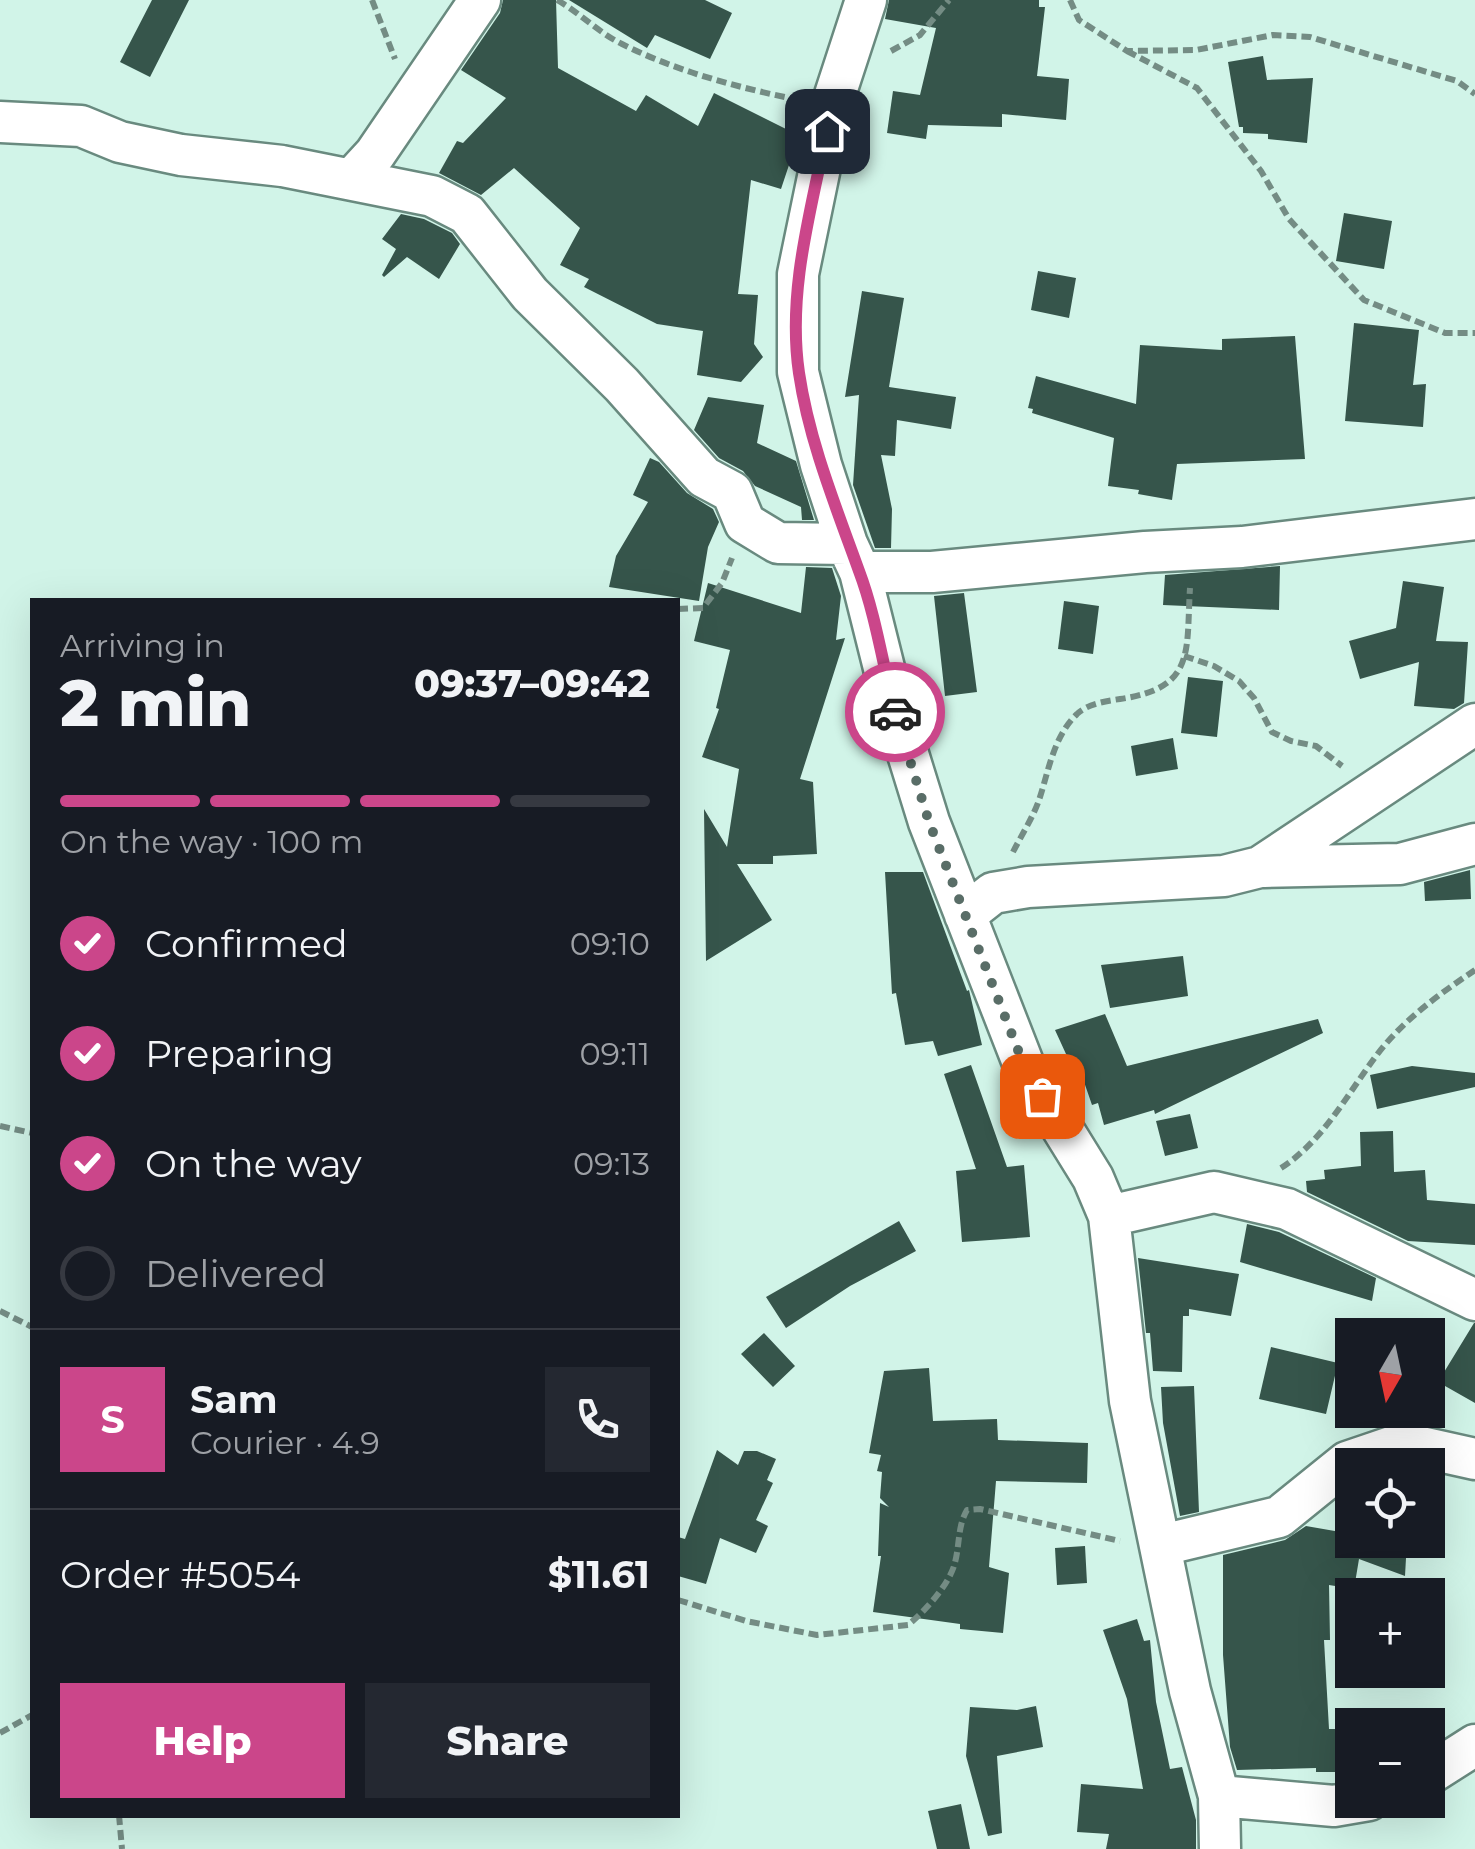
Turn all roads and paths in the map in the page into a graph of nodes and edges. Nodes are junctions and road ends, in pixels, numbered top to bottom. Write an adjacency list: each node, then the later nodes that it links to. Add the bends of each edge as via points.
1 (480, 0): 11 (street)
2 (557, 0): 9 (path, via 618,42 700,74 802,100)
3 (866, 0): 9 (street)
4 (949, 0): 7 (path, via 920,35)
5 (1070, 0): 6 (path, via 1080,20)
6 (1127, 51): 8 (path, via 1310,37 1457,81); 12 (path, via 1197,88 1261,170 1289,219 1364,300 1445,333)
7 (886, 54)
8 (1475, 94)
9 (834, 95): 16 (street, via 798,274 798,372)
10 (0, 122): 11 (street, via 82,126 181,155)
11 (352, 179): 14 (street, via 432,196 467,214 530,294 704,477 732,492)
12 (1475, 333)
13 (1475, 519): 15 (street)
14 (745, 524): 16 (street, via 778,543); 17 (path, via 722,583 704,608)
15 (1193, 550): 16 (street, via 932,572); 18 (path)
16 (854, 558): 23 (street, via 929,822)
17 (680, 610)
18 (1184, 656): 20 (path, via 1240,681 1272,732 1316,746); 23 (path, via 1173,681 1160,690 1078,712 1056,744 1040,798)
19 (1475, 724): 20 (street)
20 (1376, 792): 22 (street)
21 (1475, 844): 22 (street, via 1400,864)
22 (1260, 868): 23 (street, via 1079,883)
23 (979, 904): 28 (street, via 1025,1068)
24 (1475, 970): 27 (path, via 1421,1007 1284,1167)
25 (0, 1126): 26 (path)
26 (30, 1133)
27 (1214, 1192): 28 (street); 29 (street, via 1286,1209)
28 (1110, 1216): 33 (street, via 1130,1401)
29 (1475, 1300)
30 (0, 1312): 31 (path)
31 (30, 1326)
32 (1475, 1459): 33 (street, via 1403,1442 1348,1462 1279,1517)
33 (1162, 1545): 34 (path, via 967,1510 953,1570 908,1624 817,1635); 39 (street, via 1190,1691)
34 (680, 1601)
35 (30, 1716): 36 (path)
36 (0, 1733)
37 (1475, 1745): 38 (street)
38 (1445, 1764)
39 (1220, 1796): 40 (street); 43 (street)
40 (1335, 1806)
41 (119, 1818): 42 (path)
42 (122, 1849)
43 (1220, 1849)

